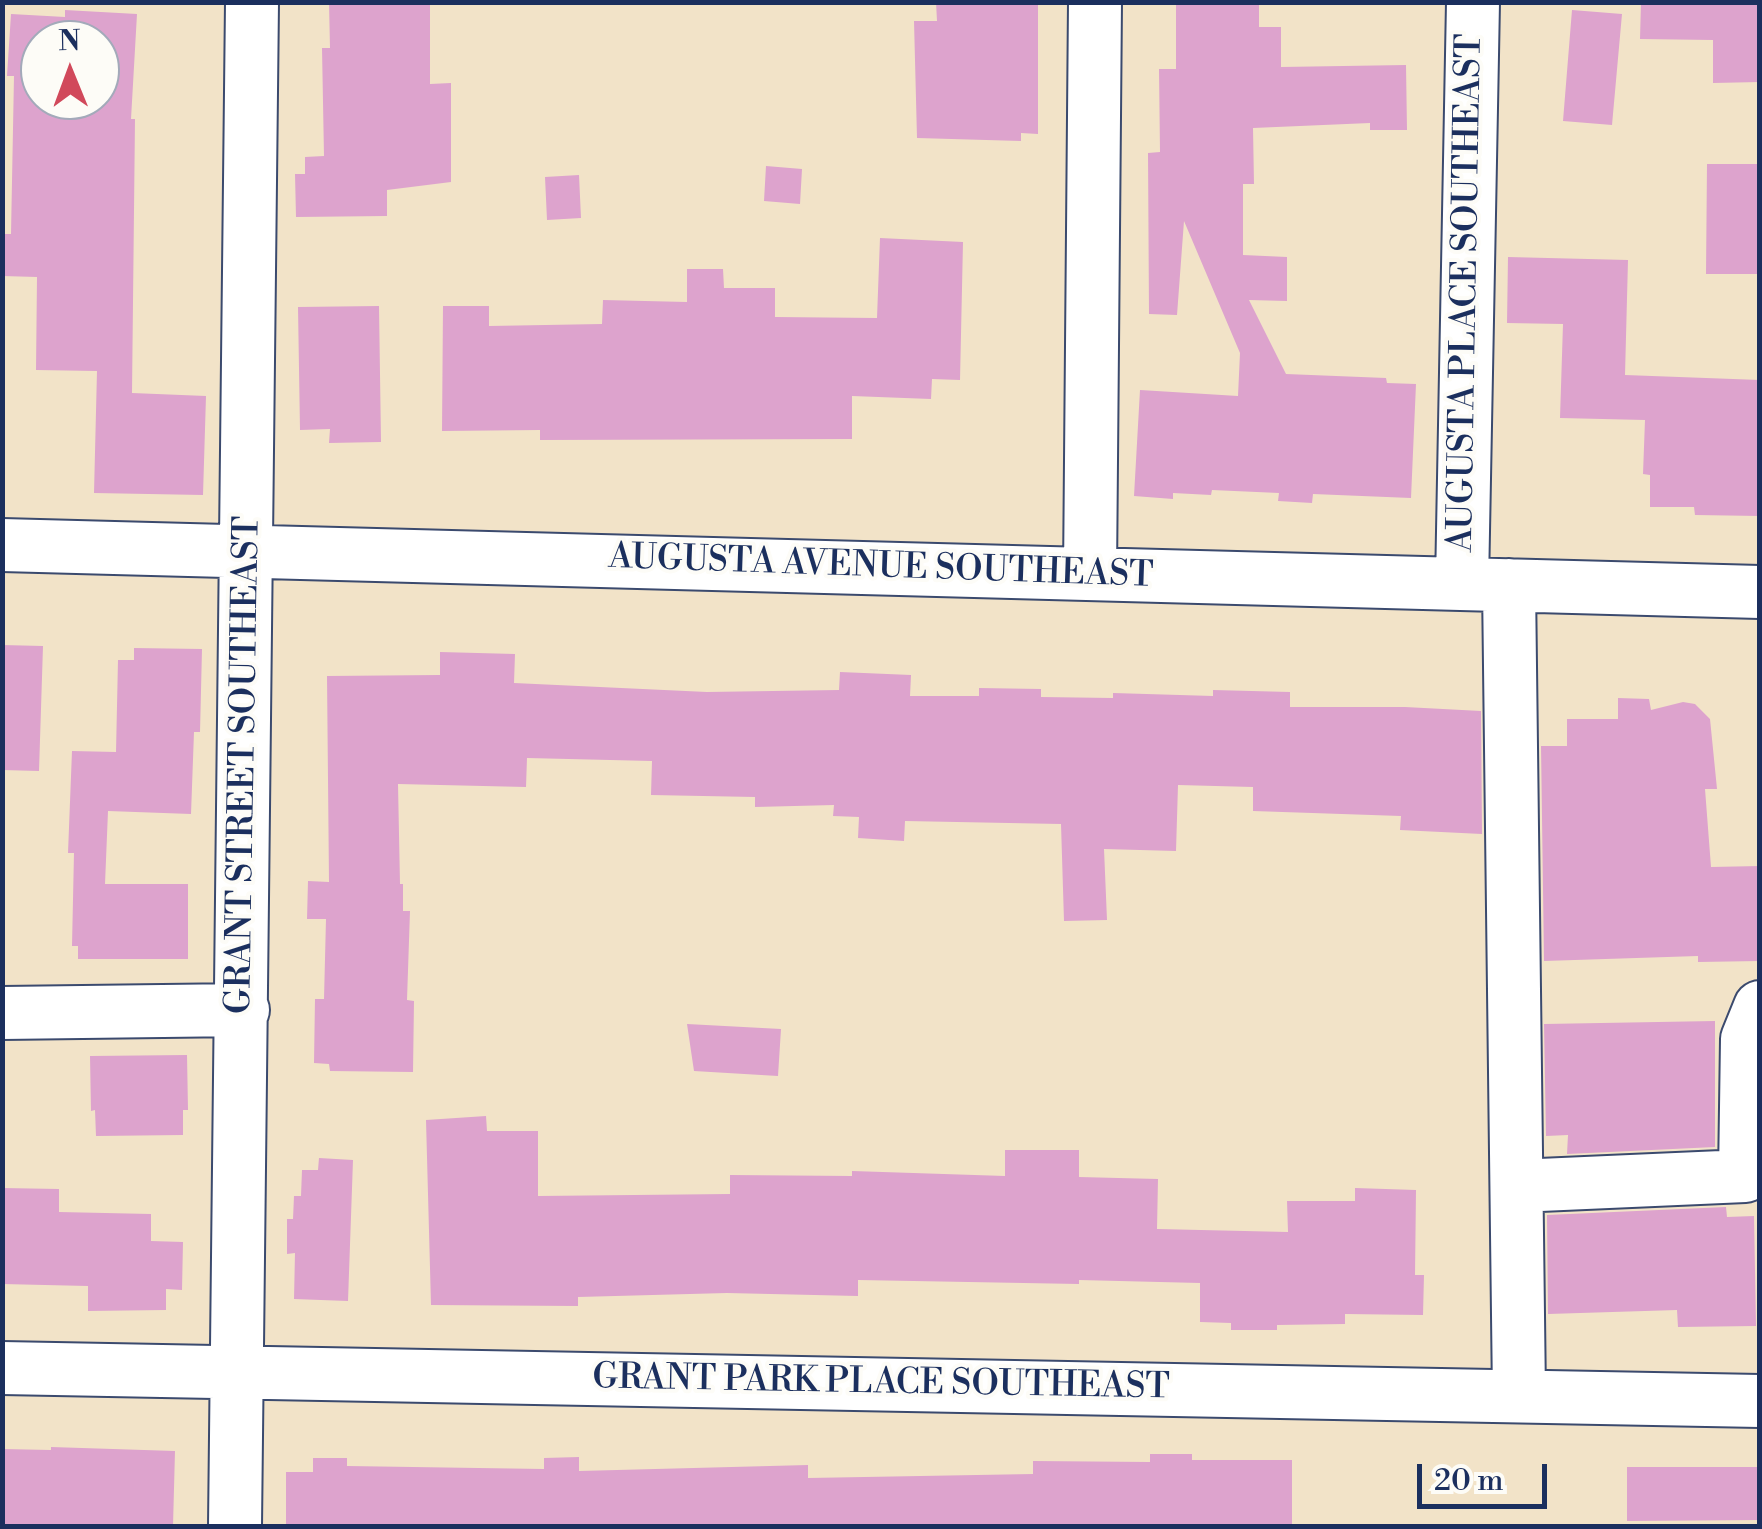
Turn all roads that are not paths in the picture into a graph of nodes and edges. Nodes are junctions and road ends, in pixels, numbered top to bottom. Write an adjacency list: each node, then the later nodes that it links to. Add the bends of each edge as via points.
1 (252, 2): 5 (street, GRANT STREET SOUTHEAST)
2 (1095, 2): 6 (street)
3 (1473, 2): 7 (street, AUGUSTA PLACE SOUTHEAST)
4 (2, 545): 5 (street, AUGUSTA AVENUE SOUTHEAST)
5 (248, 551): 6 (street, AUGUSTA AVENUE SOUTHEAST); 10 (street, GRANT STREET SOUTHEAST)
6 (1090, 574): 7 (street, AUGUSTA AVENUE SOUTHEAST)
7 (1486, 584): 8 (street, AUGUSTA AVENUE SOUTHEAST); 12 (street, AUGUSTA PLACE SOUTHEAST)
8 (1760, 592)
9 (1760, 1006): 12 (street, via 1747,1040 1746,1176)
10 (242, 1010): 11 (street); 14 (street, GRANT STREET SOUTHEAST)
11 (2, 1013)
12 (1517, 1186): 15 (street, AUGUSTA PLACE SOUTHEAST)
13 (2, 1368): 14 (street, GRANT PARK PLACE SOUTHEAST)
14 (237, 1372): 15 (street, GRANT PARK PLACE SOUTHEAST); 17 (street, GRANT STREET SOUTHEAST)
15 (1520, 1396): 16 (street, GRANT PARK PLACE SOUTHEAST)
16 (1760, 1401)
17 (235, 1526)

